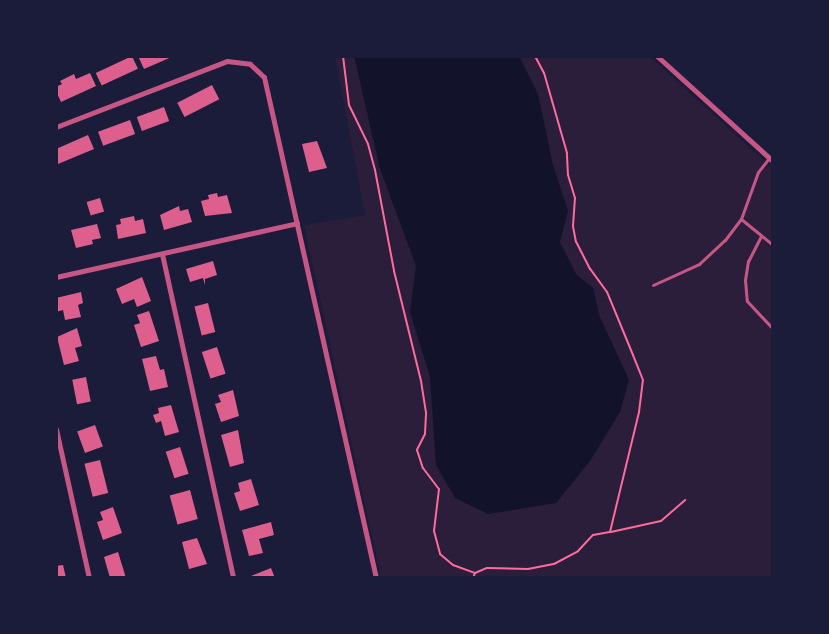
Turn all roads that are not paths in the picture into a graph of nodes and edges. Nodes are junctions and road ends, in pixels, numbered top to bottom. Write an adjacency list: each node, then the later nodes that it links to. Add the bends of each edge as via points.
1 (657, 56): 3 (street)
2 (56, 127): 5 (street, via 227,61 250,64 266,83)
3 (771, 159): 4 (lane, via 758,172)
4 (741, 218): 6 (lane); 10 (lane, via 725,240 699,264)
5 (297, 223): 8 (street); 15 (street)
6 (761, 236): 7 (lane); 11 (lane, via 748,261 745,280 747,301)
7 (773, 245)
8 (162, 254): 9 (street); 14 (street)
9 (56, 277)
10 (653, 285)
11 (773, 329)
12 (56, 429): 13 (street)
13 (89, 578)
14 (232, 578)
15 (376, 578)

